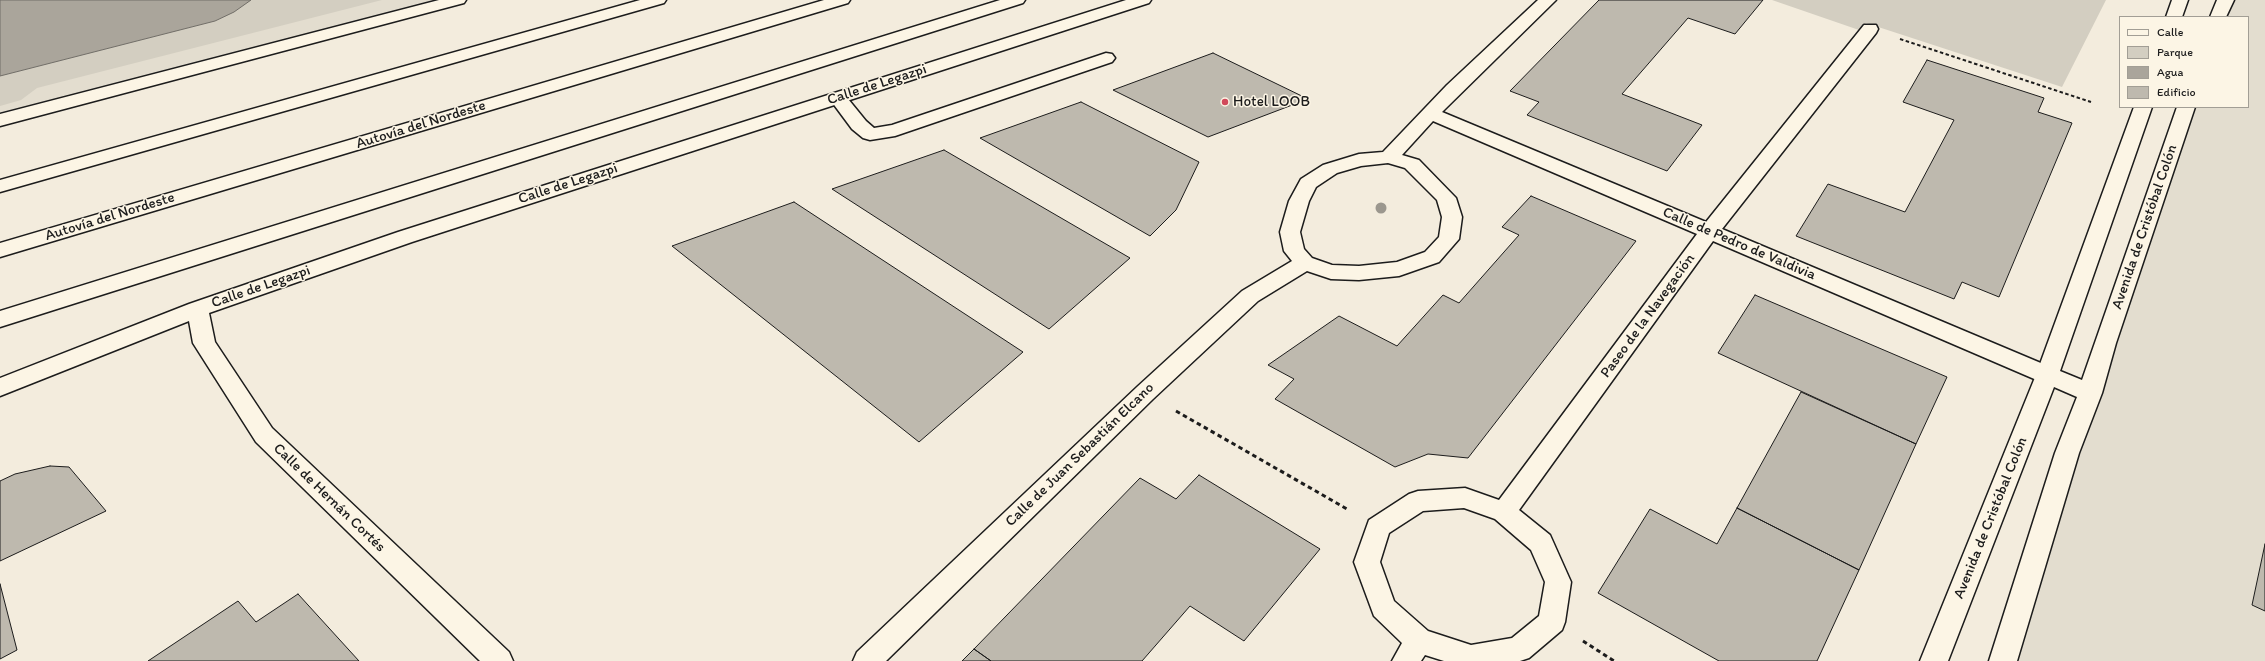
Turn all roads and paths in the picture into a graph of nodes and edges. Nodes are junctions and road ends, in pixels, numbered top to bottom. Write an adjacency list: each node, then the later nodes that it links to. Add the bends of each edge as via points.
1 (458, 0): 18 (main road)
2 (658, 0): 20 (main road)
3 (842, 0): 22 (main road, Autovía del Nordeste)
4 (1017, 0): 25 (main road)
5 (1143, 0): 13 (main road, Calle de Legazpi)
6 (1548, 0): 17 (main road, via 1453,89)
7 (2180, 0): 9 (main road)
8 (2226, 0): 10 (main road)
9 (2174, 16)
10 (2218, 16)
11 (1870, 29): 14 (path); 21 (main road, Paseo de la Navegación)
12 (1106, 58): 13 (main road, via 895,130 870,134 859,126)
13 (838, 98): 24 (main road, Calle de Legazpi, via 405,237)
14 (2091, 102)
15 (2143, 108): 26 (main road, Avenida de Cristóbal Colón)
16 (2186, 108): 29 (main road, Avenida de Cristóbal Colón, via 2104,343)
17 (1431, 114): 19 (main road); 21 (main road, Calle de Pedro de Valdivia)
18 (0, 120)
19 (1389, 157): 23 (main road, via 1359,160 1330,170 1308,183 1299,200 1290,232 1294,251); 23 (main road, via 1412,164 1446,198 1452,217 1449,239 1432,257 1399,269 1359,273 1332,272)
20 (0, 186)
21 (1709, 232): 26 (main road, Calle de Pedro de Valdivia); 30 (main road, Paseo de la Navegación)
22 (0, 250)
23 (1305, 263): 28 (main road, Calle de Juan Sebastián Elcano, via 1250,296)
24 (197, 309): 27 (main road, Calle de Legazpi); 33 (main road, Calle de Hernán Cortés, via 204,343 264,435)
25 (0, 319)
26 (2047, 375): 29 (main road); 35 (main road, Avenida de Cristóbal Colón)
27 (0, 387)
28 (1145, 393): 31 (path); 34 (main road, Calle de Juan Sebastián Elcano)
29 (2090, 393): 36 (main road, Avenida de Cristóbal Colón, via 2068,453)
30 (1504, 512): 31 (main road, via 1465,498 1418,501); 32 (main road, via 1541,543 1556,576 1558,582 1552,622 1519,649 1471,657)
31 (1378, 527): 32 (main road, via 1367,562 1383,608)
32 (1413, 651)
33 (499, 661)
34 (867, 661)
35 (1934, 661)
36 (2002, 661)

